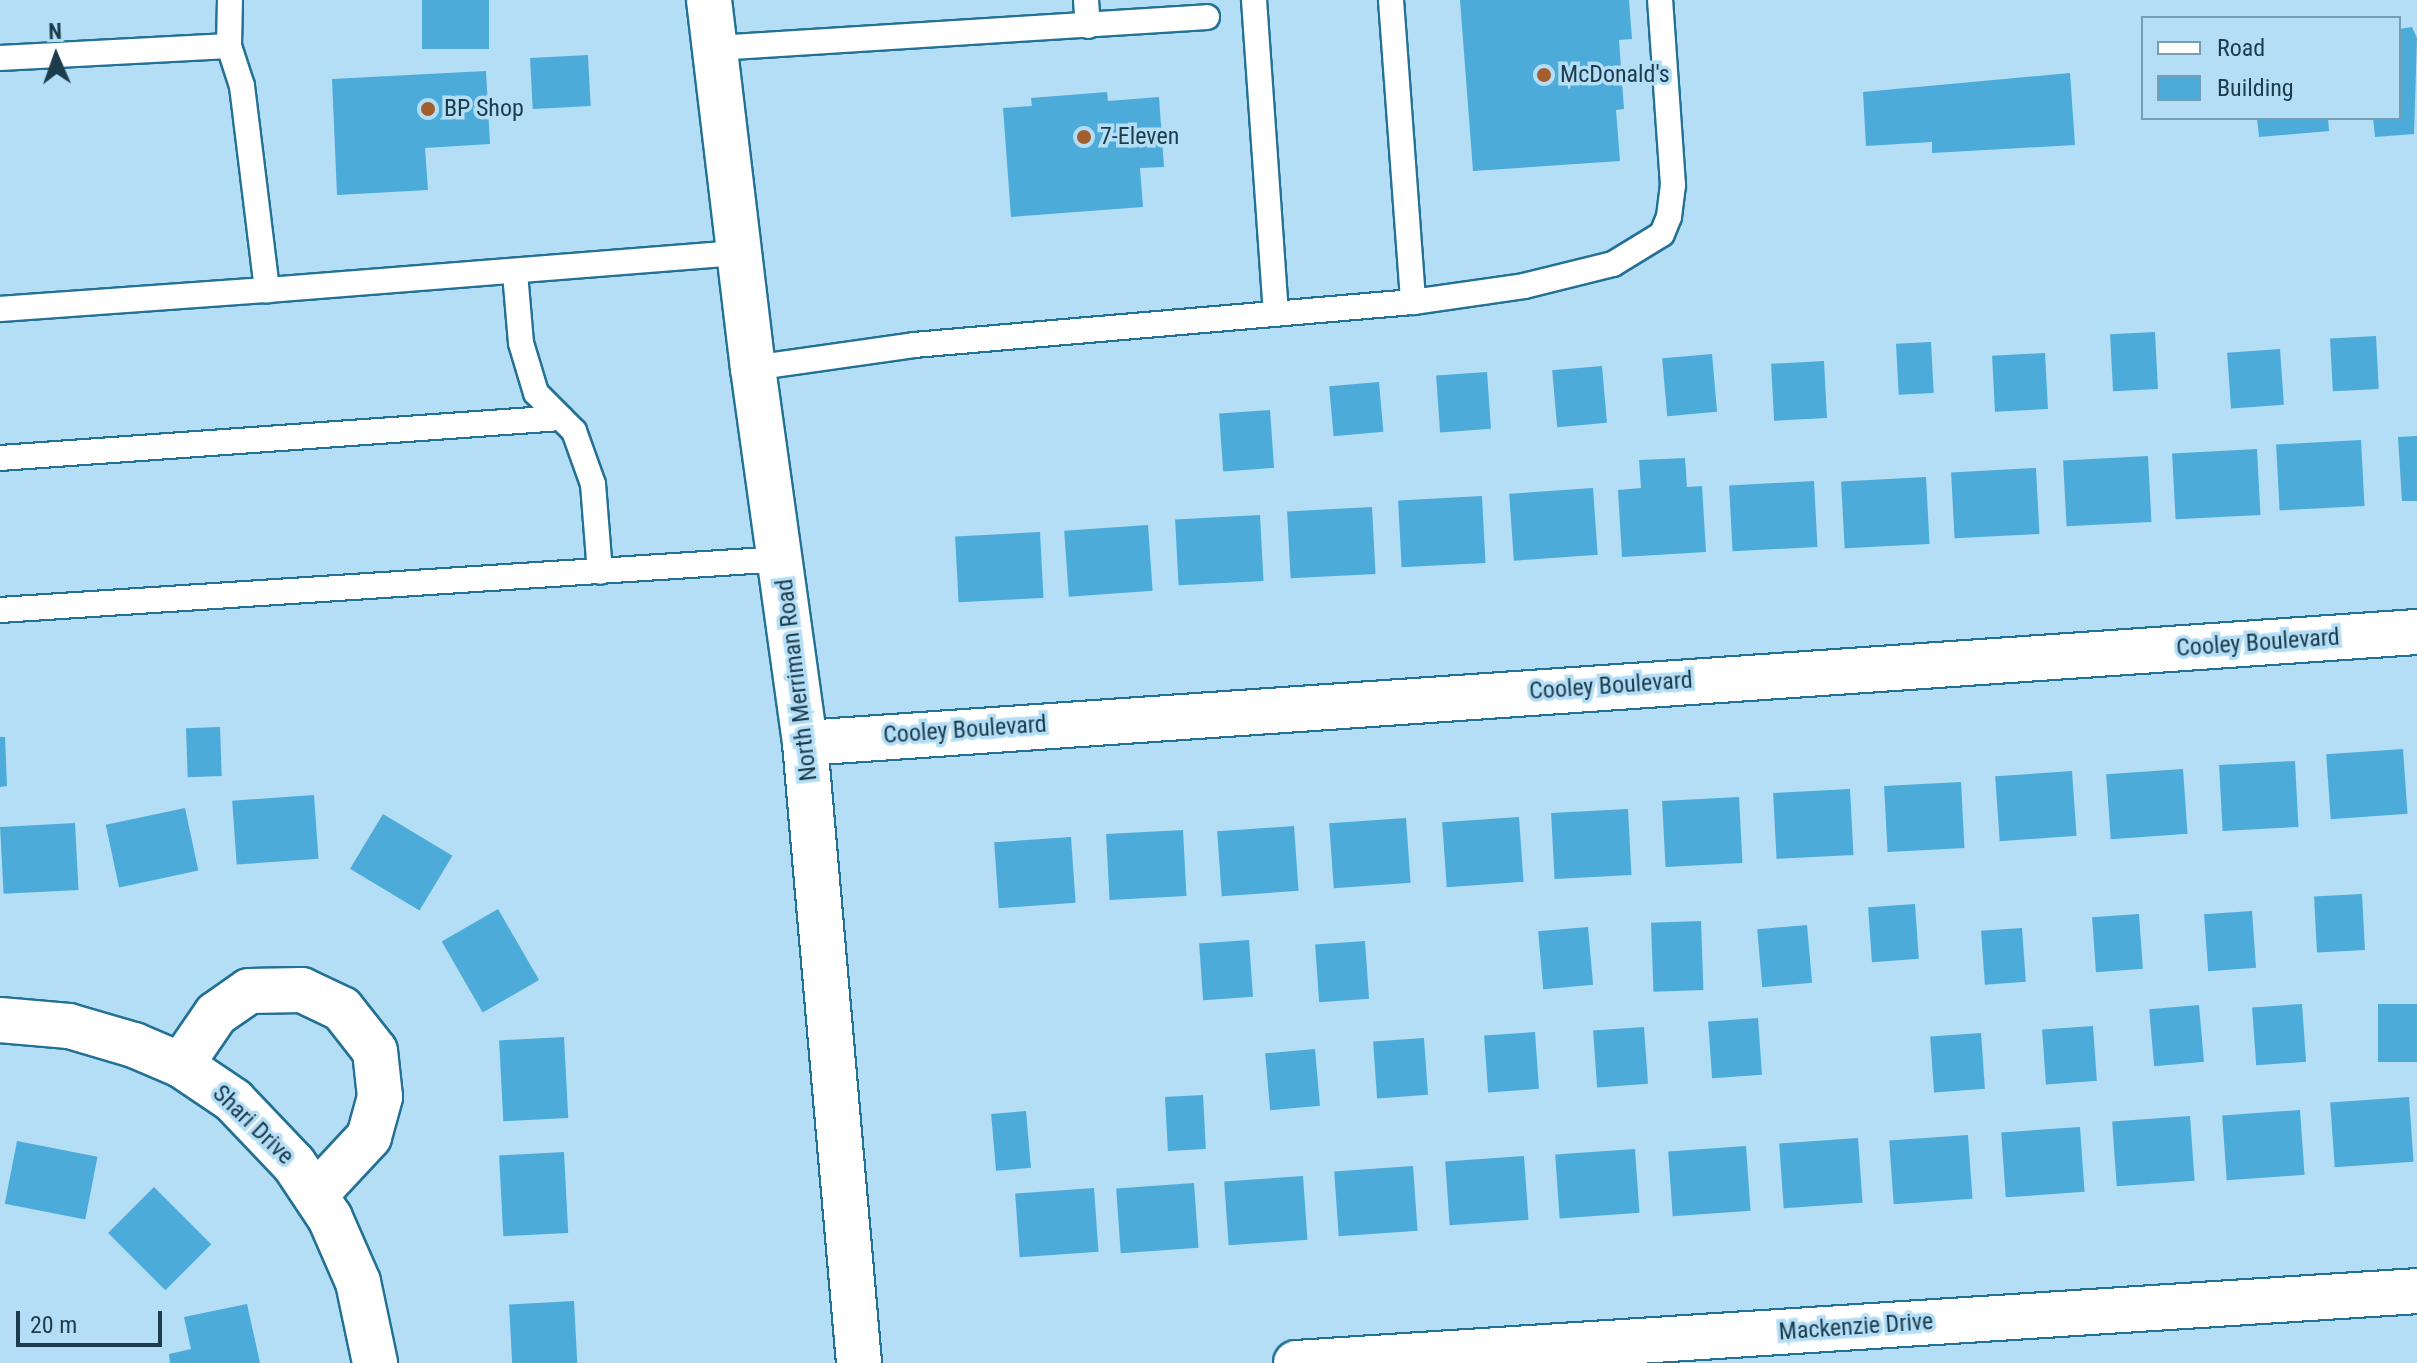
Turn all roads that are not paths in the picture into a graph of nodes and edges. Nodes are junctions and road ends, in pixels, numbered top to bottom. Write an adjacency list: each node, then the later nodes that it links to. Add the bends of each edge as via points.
1 (230, 0): 9 (lane)
2 (709, 0): 10 (street, North Merriman Road)
3 (1086, 0): 8 (lane)
4 (1254, 0): 17 (lane)
5 (1391, 0): 15 (lane)
6 (1660, 0): 15 (lane, via 1673,185 1662,234 1613,264 1586,273)
7 (1207, 17): 8 (lane)
8 (1088, 26): 10 (lane)
9 (229, 46): 11 (lane); 14 (lane, via 242,86)
10 (716, 48): 12 (street, North Merriman Road)
11 (0, 58)
12 (738, 253): 13 (lane); 18 (street, North Merriman Road)
13 (515, 273): 14 (lane); 19 (lane, via 521,343 536,393)
14 (267, 290): 16 (lane)
15 (1413, 302): 17 (lane)
16 (0, 309)
17 (1276, 313): 18 (lane, via 914,345)
18 (753, 368): 21 (street, North Merriman Road)
19 (561, 418): 20 (lane); 22 (lane, via 574,431 593,484)
20 (0, 458)
21 (783, 559): 22 (lane); 25 (street, North Merriman Road)
22 (600, 572): 23 (lane)
23 (0, 610)
24 (2417, 632): 25 (street, Cooley Boulevard)
25 (805, 743): 32 (street, North Merriman Road)
26 (0, 1020): 27 (street, Shari Drive, via 69,1026)
27 (181, 1065): 28 (street, Shari Drive, via 233,1100 294,1164); 28 (street, via 216,1014 249,991 302,990 348,1015 375,1051 380,1097 376,1121 358,1152)
28 (315, 1195): 31 (street, Shari Drive, via 358,1282)
29 (2417, 1291): 30 (street, Mackenzie Drive)
30 (1865, 1345): 33 (street, Mackenzie Drive)
31 (375, 1363)
32 (859, 1363)
33 (1296, 1363)

